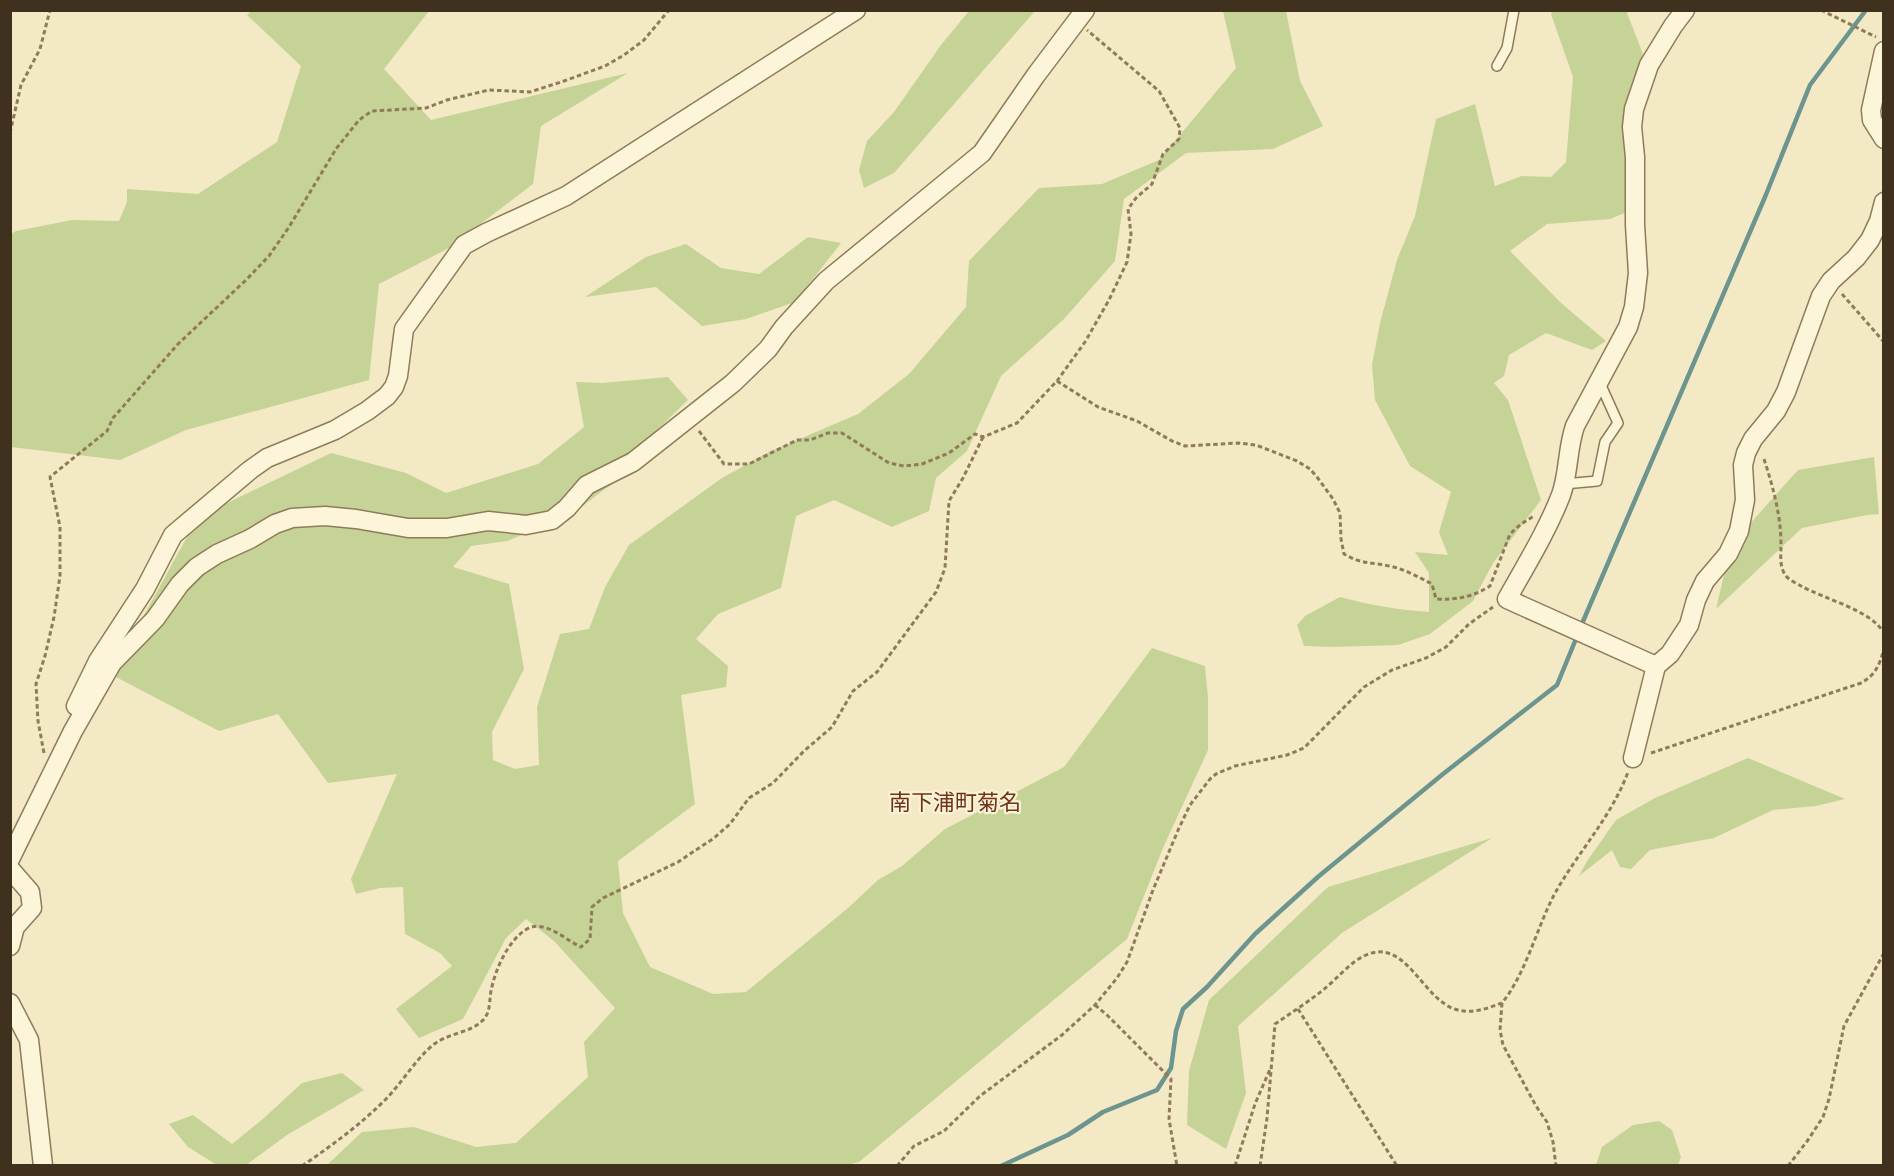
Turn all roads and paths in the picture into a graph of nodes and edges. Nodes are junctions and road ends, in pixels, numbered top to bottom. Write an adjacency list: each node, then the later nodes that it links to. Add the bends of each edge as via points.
1 (50, 10): 11 (path, via 40,49 21,85)
2 (669, 10): 29 (path, via 644,40 624,55 564,81 530,92 489,90 426,108 372,111 359,120 336,149 269,256 178,344 113,418 107,430 50,477 60,527 60,576 54,617 36,684)
3 (856, 10): 27 (street, via 566,196 465,245 404,329 398,376 387,396 335,430 267,458 173,534 98,661 76,705)
4 (1514, 10): 10 (lane, via 1508,48)
5 (1685, 10): 17 (street, via 1649,65 1634,109 1637,288 1628,327)
6 (1821, 10): 8 (path)
7 (1081, 16): 16 (path, via 1159,91 1180,128 1179,139 1163,154 1152,184 1128,209 1131,234 1127,262 1109,300); 18 (street, via 981,153 826,281 752,366)
8 (1884, 41)
9 (1884, 51): 12 (street, via 1871,110 1872,120)
10 (1497, 66)
11 (10, 133)
12 (1884, 139)
13 (1884, 202): 14 (street, via 1870,240)
14 (1831, 281): 15 (path); 26 (street, via 1821,296 1786,392 1746,453 1744,500 1734,544 1705,581 1689,625 1670,654)
15 (1884, 342)
16 (1057, 381): 19 (path, via 1017,423); 22 (path, via 1098,407 1137,421 1185,446 1256,445 1297,461 1317,477 1333,499 1340,513 1344,554 1356,561 1412,573 1432,585 1436,599 1472,596 1490,586 1510,534)
17 (1599, 381): 21 (street, via 1569,443); 21 (lane, via 1618,423 1605,442 1597,481)
18 (689, 416): 19 (path, via 724,464 733,465 749,464 797,440 828,433 842,433 889,463 904,466 922,464 949,453 975,434); 27 (street, via 633,462 587,485 567,508 541,523 488,521 447,528 408,528 325,516 292,518 275,524 217,554 188,575 155,619 112,663)
19 (983, 437): 40 (path, via 949,501 945,568 936,592 877,672 853,691 832,727 773,783 749,798 714,838 678,862 591,907 590,939 581,947 548,928 536,926 526,930 497,966 489,1011 482,1021 435,1044 385,1100)
20 (1764, 459): 24 (path, via 1780,522 1780,558 1786,576 1809,591 1871,619)
21 (1564, 484): 22 (street)
22 (1556, 504): 23 (street)
23 (1507, 599): 26 (street); 36 (path, via 1469,624 1446,647 1392,670 1364,687 1304,747 1287,755 1235,766 1210,779 1190,805 1179,828 1127,962)
24 (1884, 633)
25 (1884, 648): 28 (path, via 1877,670 1862,683)
26 (1656, 666): 28 (street)
27 (74, 731): 29 (street)
28 (1633, 758): 35 (path, via 1609,812 1553,898 1516,982)
29 (49, 781): 30 (street)
30 (12, 852)
31 (10, 869): 32 (street, via 30,892 32,908 15,927)
32 (10, 946)
33 (1884, 952): 47 (path, via 1844,1026 1823,1117)
34 (10, 1003): 39 (street, via 30,1040)
35 (1502, 1004): 37 (path, via 1456,1010 1445,1005 1396,956 1382,952 1364,956); 46 (path, via 1503,1045 1547,1122)
36 (1095, 1005): 41 (path, via 1062,1035 980,1096 944,1131 914,1146); 42 (path, via 1171,1079 1169,1119)
37 (1298, 1009): 38 (path, via 1275,1024); 45 (path)
38 (1271, 1066): 43 (path); 44 (path)
39 (43, 1166)
40 (302, 1166)
41 (897, 1166)
42 (1177, 1166)
43 (1235, 1166)
44 (1260, 1166)
45 (1397, 1166)
46 (1556, 1166)
47 (1788, 1166)

